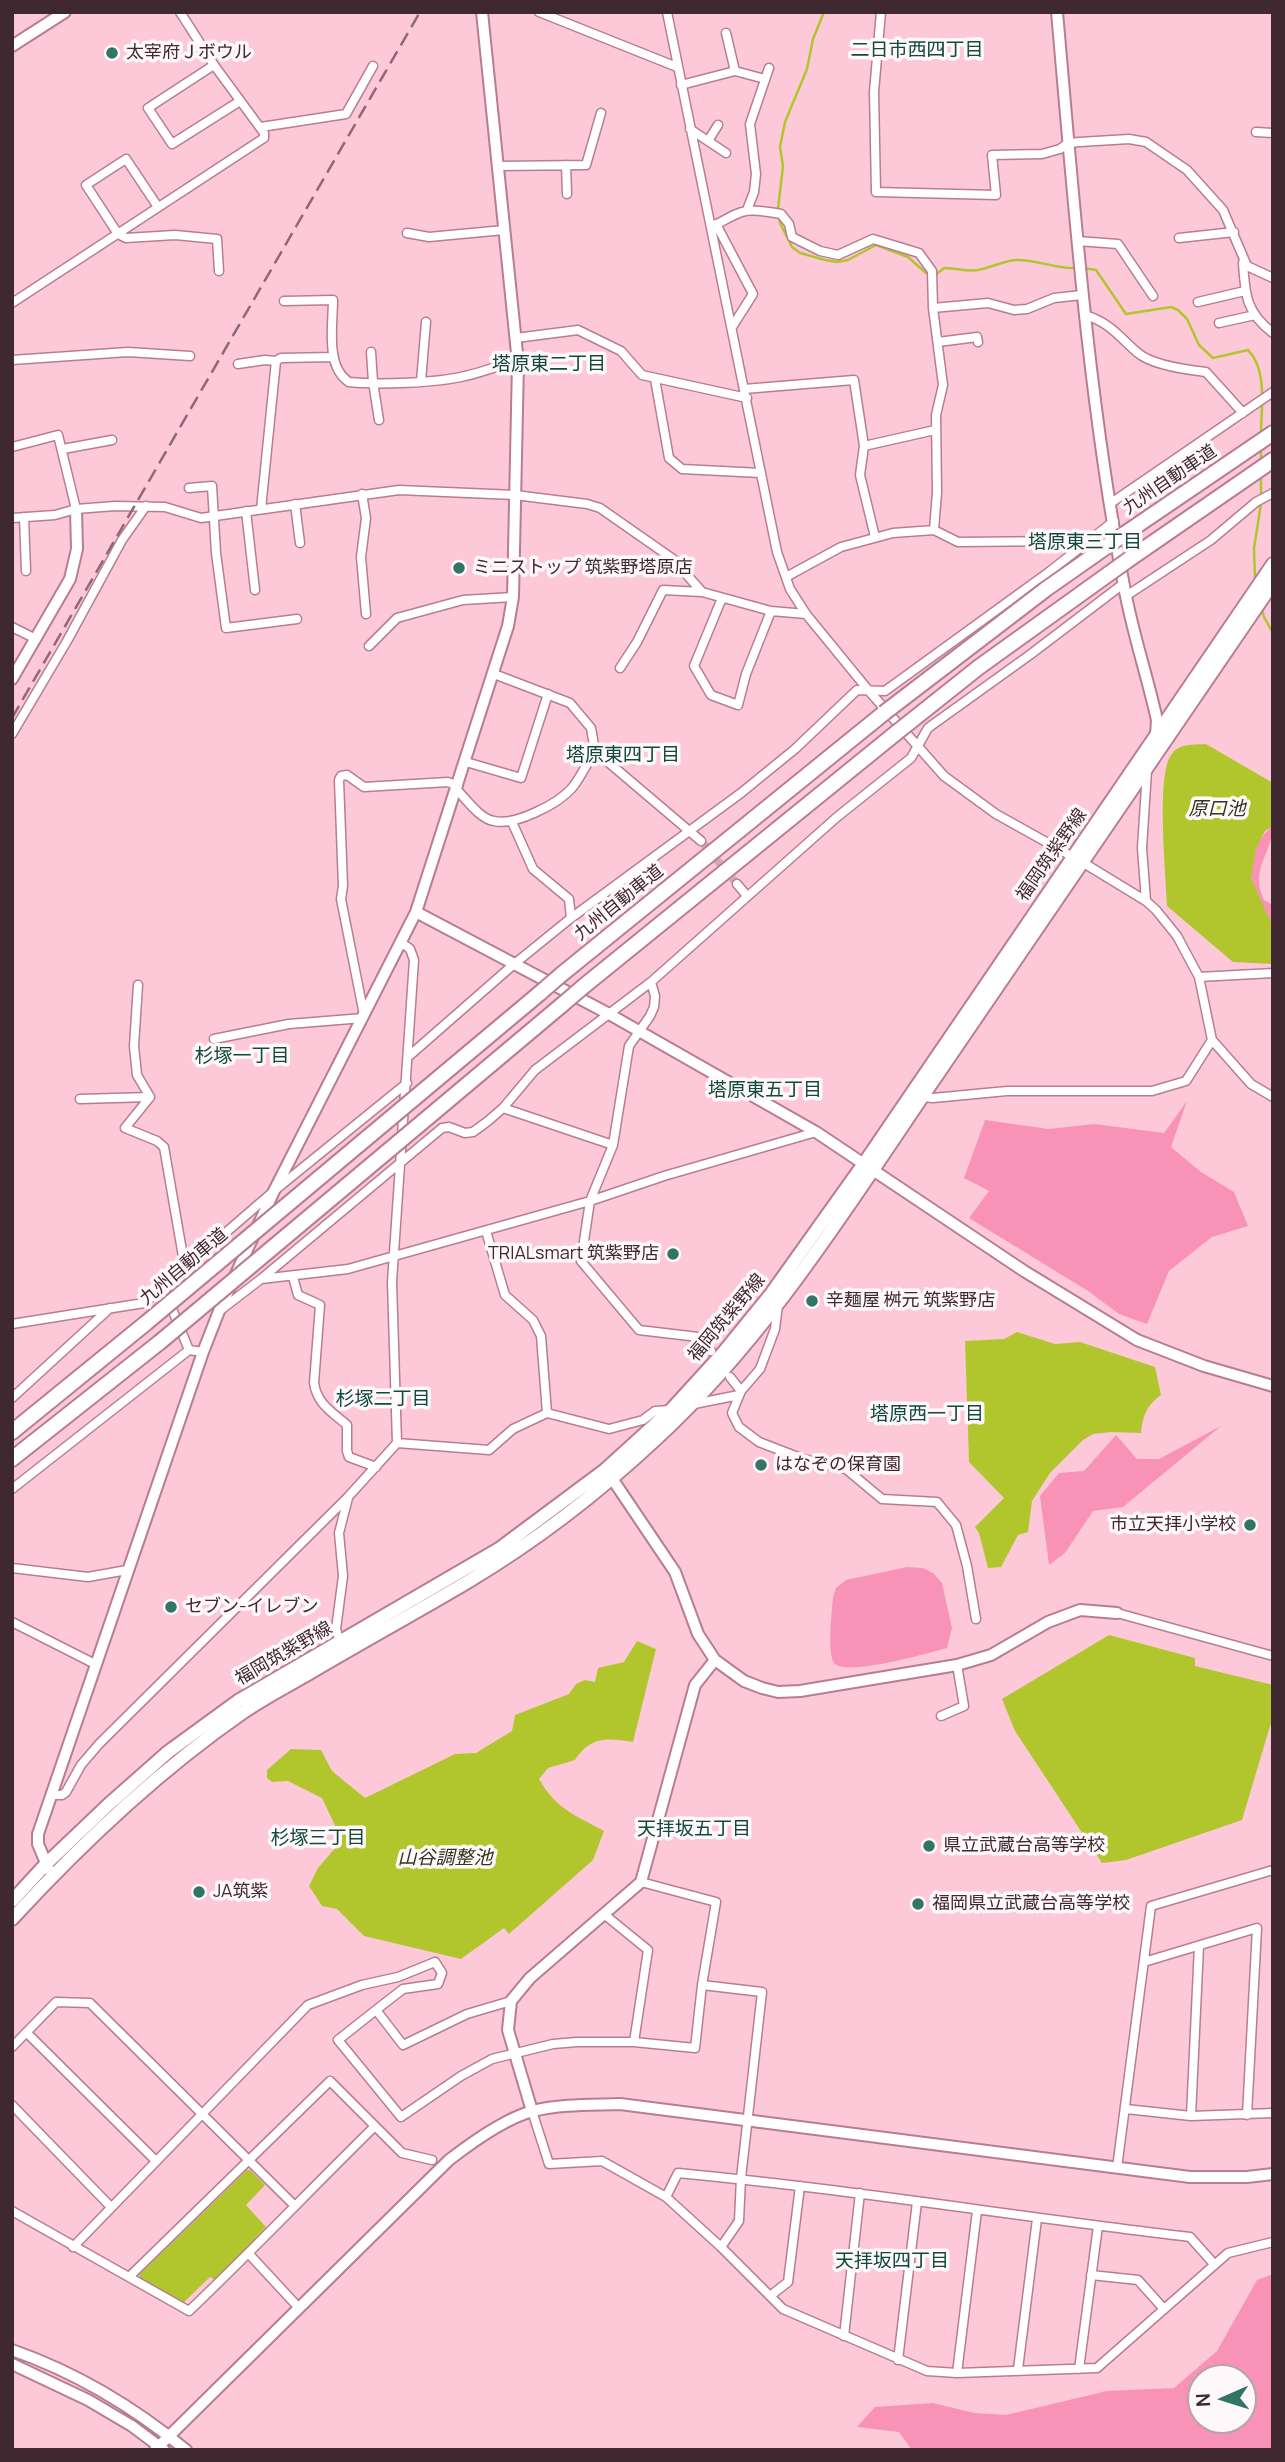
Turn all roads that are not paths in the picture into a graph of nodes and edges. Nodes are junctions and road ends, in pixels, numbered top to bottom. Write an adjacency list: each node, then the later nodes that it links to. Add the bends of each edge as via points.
1 (65, 12): 9 (street)
2 (180, 12): 10 (street)
3 (482, 12): 28 (street)
4 (539, 12): 12 (street)
5 (667, 12): 12 (street)
6 (881, 12): 25 (street, via 874,92 876,192 996,195 992,155 1042,154)
7 (1057, 12): 25 (street)
8 (726, 33): 14 (street)
9 (12, 46)
10 (214, 65): 17 (street); 17 (street, via 148,108 172,144)
11 (373, 66): 20 (street, via 346,114)
12 (677, 67): 16 (street)
13 (769, 68): 15 (street)
14 (735, 71): 15 (street); 16 (street)
15 (765, 79): 31 (street, via 750,124 756,174)
16 (681, 85): 21 (street)
17 (240, 101): 20 (street)
18 (601, 113): 27 (street, via 586,165)
19 (718, 125): 24 (street)
20 (261, 127): 30 (street, via 264,138)
21 (690, 129): 24 (street); 32 (street)
22 (1256, 132): 23 (street)
23 (1273, 133)
24 (708, 141): 26 (street)
25 (1068, 143): 34 (street, via 1146,142 1187,170 1209,192); 38 (street)
26 (726, 153)
27 (566, 165): 28 (street); 29 (street)
28 (498, 166): 33 (street)
29 (567, 194)
30 (158, 207): 36 (street); 36 (street, via 126,159 86,185)
31 (747, 210): 32 (street); 48 (street, via 781,214 792,237 820,251 838,255 873,239 919,253 932,271)
32 (714, 226): 53 (street); 53 (street, via 754,294)
33 (504, 230): 35 (street, via 429,237); 55 (street)
34 (1234, 232): 37 (street); 39 (street)
35 (407, 233)
36 (118, 234): 40 (street, via 126,238 214,238); 47 (street)
37 (1179, 238)
38 (1077, 241): 43 (street); 44 (street, via 1118,244)
39 (1243, 260): 41 (street, via 1247,267); 42 (street)
40 (219, 271)
41 (1273, 278)
42 (1245, 291): 46 (street); 50 (street)
43 (1082, 295): 48 (street, via 1054,298 1027,309 988,303); 49 (street)
44 (1153, 296)
45 (284, 301): 60 (street, via 333,300)
46 (1198, 302)
47 (12, 303)
48 (933, 308): 56 (street)
49 (1085, 315): 71 (street, via 1121,335 1140,355 1206,372); 85 (street)
50 (1255, 315): 52 (street); 54 (street)
51 (426, 322): 66 (street)
52 (1219, 323)
53 (732, 327): 68 (street)
54 (1273, 333)
55 (516, 338): 63 (street); 65 (street, via 578,330 621,351 642,375)
56 (939, 342): 57 (street, via 977,337); 73 (street, via 943,385)
57 (978, 342)
58 (372, 352): 67 (street)
59 (190, 356): 61 (street, via 128,352)
60 (333, 356): 62 (street); 67 (street, via 345,380)
61 (12, 360)
62 (276, 361): 64 (street); 89 (street)
63 (519, 363): 66 (street); 84 (street)
64 (238, 364)
65 (656, 379): 70 (street); 80 (street, via 669,458 682,469)
66 (421, 381): 67 (street)
67 (373, 382): 72 (street)
68 (744, 389): 70 (street); 76 (street, via 854,380)
69 (1273, 392): 71 (street)
70 (747, 398): 80 (street)
71 (1243, 413): 85 (street)
72 (379, 420)
73 (935, 430): 76 (street); 95 (street)
74 (1273, 433): 181 (highway, 九州自動車道, bridge, via 1046,589 884,713)
75 (112, 440): 78 (street)
76 (864, 446): 96 (street, via 860,475)
77 (12, 447): 78 (street, via 58,435)
78 (63, 449): 88 (street)
79 (1273, 460): 183 (highway, bridge, via 979,667)
80 (761, 473): 101 (street)
81 (189, 488): 91 (street, via 212,486)
82 (1273, 493): 106 (street)
83 (362, 494): 84 (street, via 399,490); 86 (street); 110 (street)
84 (515, 495): 105 (street, via 587,504 609,512 673,559); 107 (street)
85 (1111, 503): 94 (street)
86 (295, 504): 89 (street); 97 (street)
87 (146, 506): 88 (street); 91 (street); 121 (street)
88 (76, 509): 92 (street); 114 (street, via 74,566)
89 (261, 509): 90 (street)
90 (246, 511): 91 (street); 104 (street)
91 (215, 516): 112 (street, via 226,628)
92 (24, 517): 93 (street); 100 (street)
93 (12, 518)
94 (1114, 521): 98 (street); 103 (street)
95 (934, 530): 96 (street); 98 (street, via 958,542)
96 (875, 537): 101 (street, via 841,547)
97 (300, 543)
98 (1085, 544): 119 (street, via 885,691)
99 (1273, 564): 122 (main road, 福岡筑紫野線)
100 (26, 571)
101 (786, 577): 111 (street)
102 (1273, 583): 126 (main road, 福岡筑紫野線)
103 (1124, 584): 106 (street); 123 (street, via 928,728)
104 (256, 590)
105 (702, 592): 108 (street); 116 (street, via 663,590)
106 (1126, 596): 122 (street, via 1157,720)
107 (513, 597): 115 (street, via 464,600 397,618); 117 (street)
108 (722, 598): 109 (street); 109 (street, via 694,666 711,695 738,705)
109 (771, 611): 111 (street)
110 (366, 614)
111 (806, 614): 119 (street)
112 (297, 619)
113 (12, 627): 114 (street)
114 (36, 639): 118 (street)
115 (369, 646)
116 (620, 668)
117 (494, 674): 120 (street); 125 (street)
118 (12, 679)
119 (869, 691): 123 (street); 129 (street, via 857,690 785,758)
120 (548, 694): 124 (street, via 570,703 591,728); 125 (street, via 521,778)
121 (12, 734)
122 (1156, 737): 126 (street); 131 (main road, 福岡筑紫野線)
123 (918, 747): 131 (street, via 944,776 996,814); 133 (street, via 911,758)
124 (595, 751): 128 (street, via 572,788); 129 (street)
125 (466, 762): 127 (street)
126 (1147, 768): 131 (main road, 福岡筑紫野線); 134 (street, via 1142,848)
127 (457, 788): 128 (street, via 487,819); 135 (street); 144 (street, via 448,782 364,787 347,775 339,780 341,900)
128 (512, 822): 136 (street, via 533,869 569,899)
129 (690, 830): 130 (street); 136 (street)
130 (701, 841)
131 (1077, 859): 134 (street); 151 (main road, 福岡筑紫野線); 158 (main road, 福岡筑紫野線)
132 (737, 884): 133 (street)
133 (747, 896): 141 (street)
134 (1146, 901): 140 (street, via 1177,936)
135 (416, 912): 137 (street); 138 (street)
136 (571, 918): 138 (street)
137 (402, 943): 144 (street); 148 (street, via 410,948 414,960)
138 (513, 965): 143 (street); 148 (street)
139 (1273, 973): 140 (street)
140 (1199, 977): 147 (street)
141 (651, 982): 143 (street); 145 (street, via 654,1007)
142 (138, 985): 150 (street, via 136,1075)
143 (609, 1014): 145 (street); 154 (street, via 535,1070)
144 (363, 1016): 146 (street); 159 (street)
145 (639, 1031): 155 (street); 156 (street, via 629,1046)
146 (214, 1039)
147 (1212, 1040): 151 (street, via 1186,1081 1160,1089); 152 (street, via 1251,1084)
148 (409, 1056): 149 (street)
149 (407, 1083): 157 (street); 159 (street)
150 (150, 1097): 153 (street); 163 (street, via 125,1128 164,1147)
151 (922, 1097): 158 (main road, 福岡筑紫野線)
152 (1273, 1097)
153 (80, 1098)
154 (503, 1108): 156 (street); 157 (street, via 473,1132 442,1128)
155 (816, 1132): 158 (street); 160 (street)
156 (613, 1145): 160 (street)
157 (401, 1164): 162 (street); 165 (street)
158 (868, 1168): 167 (main road, 福岡筑紫野線); 175 (street, via 1137,1340 1173,1356); 179 (main road, 福岡筑紫野線, via 723,1353)
159 (274, 1191): 163 (street); 169 (street)
160 (590, 1201): 161 (street); 172 (street, via 581,1261 639,1330 698,1337)
161 (486, 1231): 162 (street); 180 (street, via 505,1294 533,1320 541,1336)
162 (394, 1256): 164 (street); 182 (street, via 391,1309)
163 (185, 1268): 166 (street)
164 (293, 1277): 165 (street); 184 (street, via 298,1295 320,1305 316,1394 347,1425 349,1457)
165 (261, 1279): 169 (street)
166 (163, 1287): 168 (street, via 144,1303); 171 (street)
167 (778, 1304): 176 (street, via 775,1329 760,1369); 178 (main road, 福岡筑紫野線)
168 (110, 1308): 170 (street); 177 (street)
169 (219, 1311): 173 (street)
170 (12, 1324)
171 (190, 1350): 173 (street); 186 (street)
172 (711, 1351)
173 (203, 1352): 189 (street)
174 (730, 1377): 176 (street)
175 (1273, 1386)
176 (740, 1393): 178 (street); 191 (street, via 733,1418 759,1442 803,1459 846,1468 882,1499 937,1502 956,1525)
177 (12, 1398)
178 (692, 1404): 185 (main road, 福岡筑紫野線)
179 (671, 1410): 180 (street, via 655,1411 643,1420 608,1429); 185 (main road, 福岡筑紫野線)
180 (547, 1413): 182 (street, via 513,1429 489,1450)
181 (12, 1432)
182 (397, 1443): 184 (street)
183 (12, 1459)
184 (376, 1467): 187 (street)
185 (609, 1474): 193 (main road, 福岡筑紫野線, via 499,1549); 195 (street, via 675,1572 698,1634); 200 (main road, 福岡筑紫野線, via 537,1537 245,1710 175,1762)
186 (12, 1489)
187 (348, 1497): 193 (street, via 339,1534 343,1576 336,1629); 199 (street, via 99,1744 66,1793)
188 (12, 1568): 189 (street, via 89,1577)
189 (127, 1570): 196 (street)
190 (1117, 1613): 194 (street); 197 (street, via 1080,1609 990,1655)
191 (976, 1619)
192 (12, 1622): 196 (street)
193 (340, 1643): 200 (main road, 福岡筑紫野線, via 238,1700 168,1752 108,1805)
194 (1273, 1656)
195 (715, 1661): 197 (street, via 744,1681 778,1692); 202 (street, via 695,1685)
196 (95, 1664): 199 (street)
197 (957, 1665): 198 (street, via 964,1706)
198 (941, 1716)
199 (52, 1795): 200 (street, via 37,1839)
200 (49, 1870): 203 (main road, 福岡筑紫野線); 205 (main road, 福岡筑紫野線)
201 (1273, 1870): 207 (street, via 1151,1906)
202 (641, 1882): 204 (street); 208 (street, via 716,1902)
203 (12, 1901)
204 (605, 1915): 209 (street, via 530,1978); 212 (street, via 648,1950)
205 (12, 1919)
206 (1199, 1946): 207 (street); 220 (street, via 1257,1928); 221 (street)
207 (1144, 1962): 216 (street)
208 (702, 1985): 212 (street, via 695,2048); 222 (street, via 762,1992)
209 (510, 2001): 210 (street, via 467,2014 403,2045); 214 (street, via 508,2029)
210 (376, 2010): 214 (street, via 338,2040 401,2117 461,2076 492,2059); 219 (street, via 403,1989 438,1984 442,1973 435,1962 307,2005)
211 (27, 2033): 213 (street); 219 (street, via 57,2003 90,2003); 226 (street)
212 (634, 2042): 214 (street, via 553,2044)
213 (12, 2047)
214 (513, 2054): 217 (street)
215 (12, 2105): 235 (street)
216 (1126, 2109): 221 (street); 227 (street)
217 (532, 2111): 222 (street, via 620,2104); 232 (street, via 549,2164 602,2161); 248 (street, via 475,2139 449,2160)
218 (1273, 2113): 220 (street)
219 (202, 2114): 224 (street); 226 (street)
220 (1247, 2115): 221 (street)
221 (1191, 2116)
222 (748, 2121): 227 (street); 229 (street)
223 (374, 2127): 224 (street, via 330,2081); 225 (street, via 402,2153); 234 (street)
224 (249, 2160): 234 (street); 246 (street)
225 (432, 2160)
226 (156, 2161): 235 (street)
227 (1117, 2168): 228 (street, via 1190,2177)
228 (1273, 2175)
229 (741, 2178): 230 (street); 232 (street, via 678,2173); 242 (street, via 738,2221)
230 (800, 2186): 231 (street); 247 (street, via 788,2282)
231 (860, 2193): 233 (street); 250 (street)
232 (666, 2197): 242 (street)
233 (917, 2202): 237 (street); 252 (street)
234 (294, 2205): 243 (street)
235 (111, 2207): 241 (street)
236 (12, 2211): 241 (street)
237 (977, 2211): 238 (street); 256 (street)
238 (1037, 2218): 239 (street); 255 (street)
239 (1098, 2226): 244 (street, via 1190,2237); 245 (street)
240 (1273, 2242): 244 (street, via 1228,2253)
241 (73, 2247): 246 (street)
242 (721, 2247): 247 (street)
243 (249, 2254): 246 (street, via 189,2311); 248 (street)
244 (1214, 2264): 249 (street)
245 (1091, 2275): 249 (street, via 1138,2280); 254 (street)
246 (130, 2277)
247 (770, 2296): 250 (street, via 783,2309)
248 (299, 2308): 257 (street)
249 (1163, 2308): 254 (street, via 1097,2368)
250 (844, 2336): 252 (street)
251 (12, 2350): 257 (street, via 68,2372)
252 (898, 2360): 256 (street, via 927,2371)
253 (12, 2364): 258 (street, via 88,2400)
254 (1079, 2369): 255 (street)
255 (1018, 2370): 256 (street)
256 (957, 2373)
257 (169, 2436): 258 (street); 259 (street)
258 (160, 2448)
259 (186, 2450)

